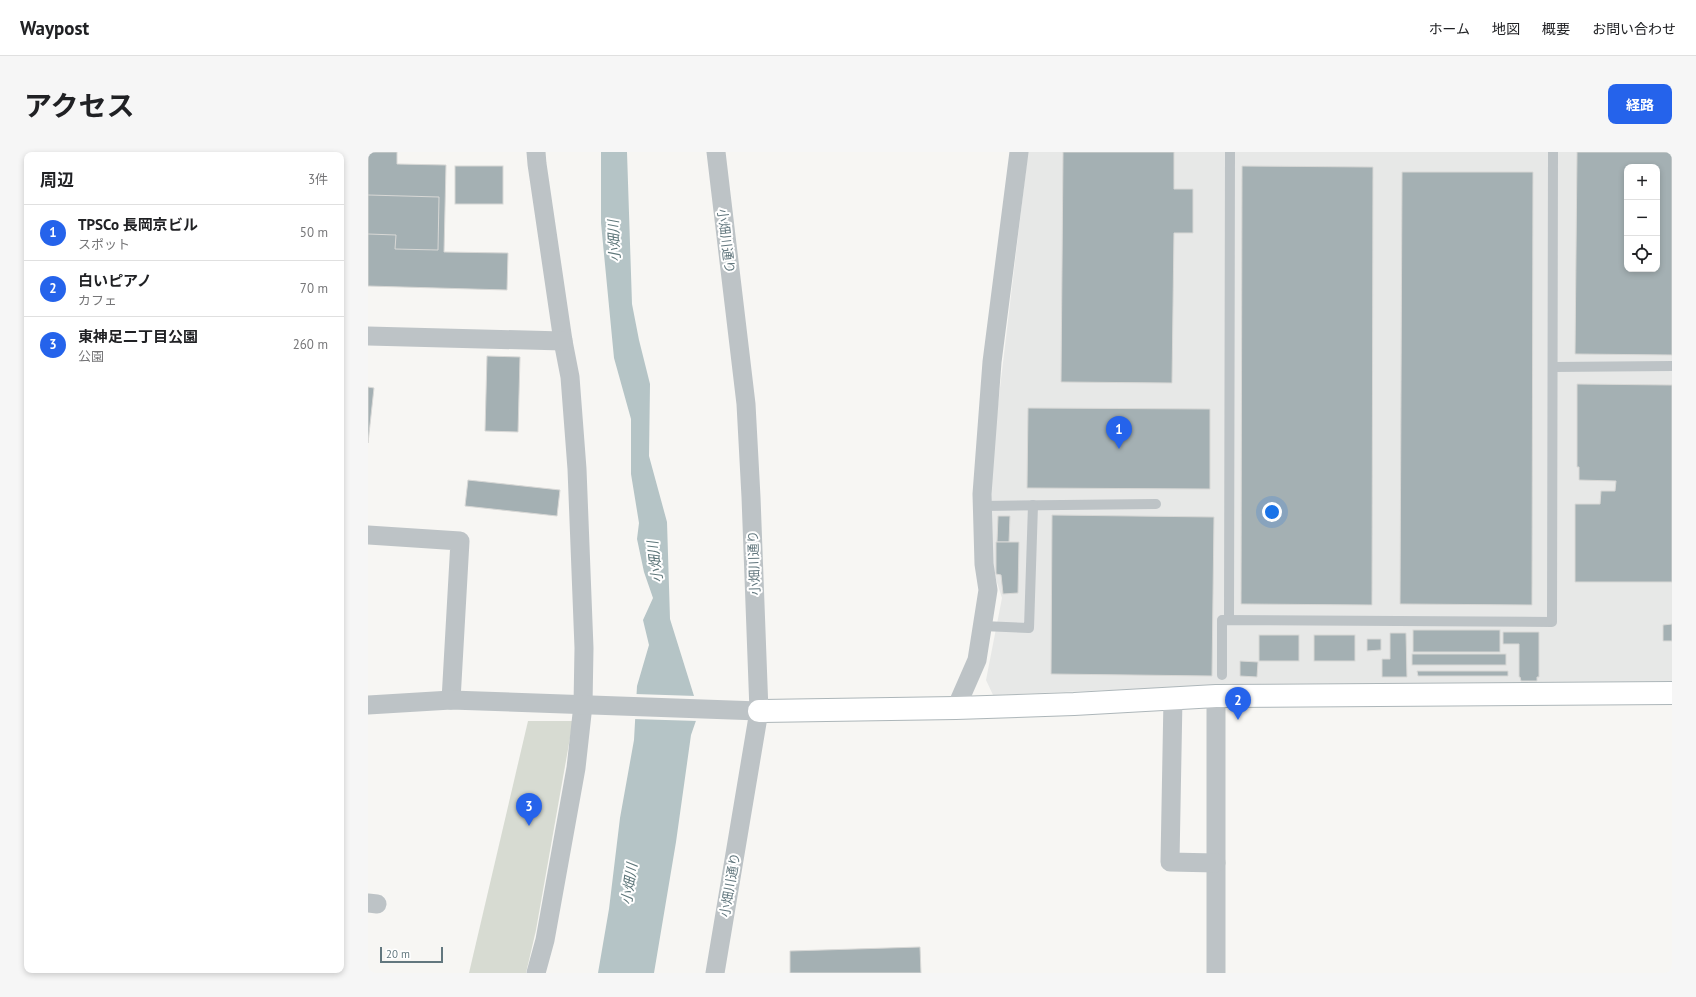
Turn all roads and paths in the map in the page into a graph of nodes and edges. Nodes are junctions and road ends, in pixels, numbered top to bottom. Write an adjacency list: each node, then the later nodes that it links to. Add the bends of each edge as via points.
1 (536, 152): 7 (street)
2 (716, 152): 24 (street, 小畑川通り, via 746,404)
3 (1019, 152): 11 (street, via 992,362)
4 (1230, 152): 14 (lane)
5 (1554, 152): 9 (lane)
6 (368, 336): 7 (street)
7 (563, 341): 22 (street, via 570,377 577,469)
8 (1672, 366): 9 (lane)
9 (1553, 367): 14 (lane, via 1552,622)
10 (1156, 504): 12 (lane)
11 (982, 506): 12 (lane); 15 (street, via 984,564 988,590)
12 (1033, 506): 15 (lane, via 1029,628)
13 (368, 535): 20 (street, via 460,541)
14 (1230, 620): 16 (lane, via 1222,620)
15 (982, 626): 23 (street, via 977,660)
16 (1222, 675)
17 (1672, 693): 18 (street)
18 (1216, 696): 19 (street); 25 (street)
19 (1173, 698): 23 (street); 25 (street, via 1170,862)
20 (451, 700): 21 (street); 22 (street)
21 (368, 705)
22 (588, 705): 24 (street); 26 (street, via 545,940)
23 (956, 708): 24 (street)
24 (759, 710): 27 (street, 小畑川通り)
25 (1216, 863): 28 (street)
26 (536, 973)
27 (715, 973)
28 (1216, 973)

